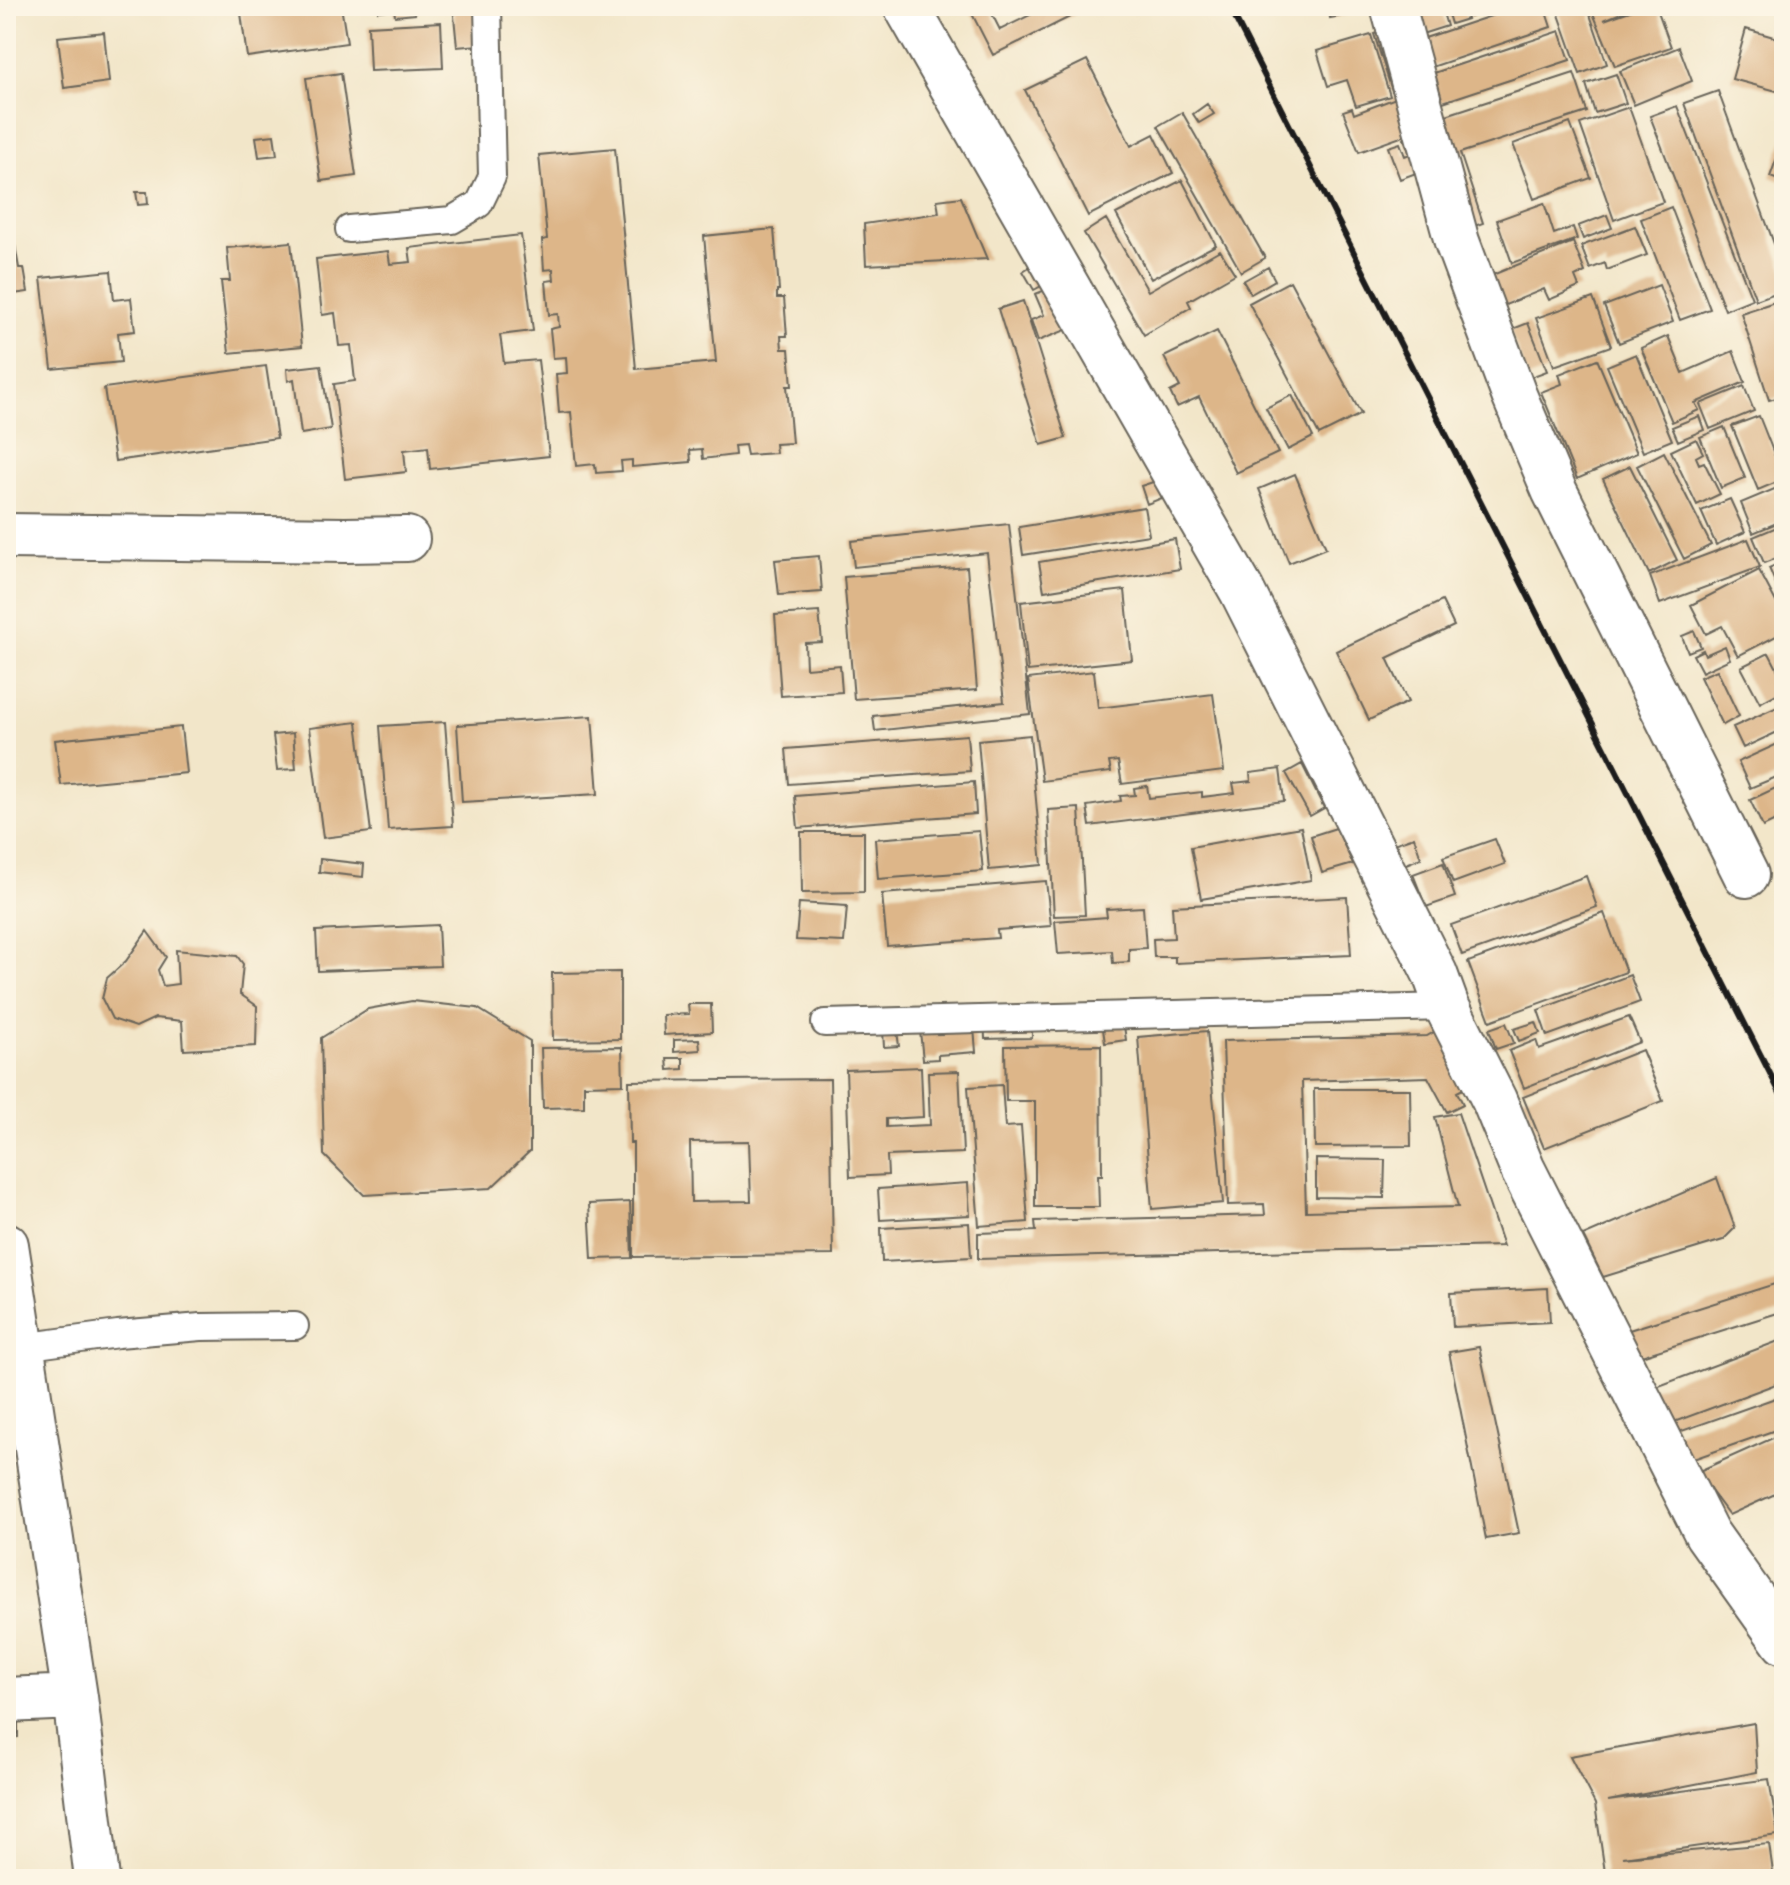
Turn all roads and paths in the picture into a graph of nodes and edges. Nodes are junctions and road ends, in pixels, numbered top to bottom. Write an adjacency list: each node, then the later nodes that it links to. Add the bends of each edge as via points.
1 (488, 6): 4 (lane, via 492,177 479,204 452,220)
2 (906, 6): 8 (street, via 1242,591)
3 (1393, 6): 7 (street, via 1457,242 1514,395 1554,490)
4 (349, 229)
5 (6, 536): 6 (street)
6 (407, 539)
7 (1746, 875)
8 (1447, 1007): 9 (lane); 13 (street, via 1707,1534)
9 (825, 1023)
10 (6, 1245): 12 (street)
11 (295, 1326): 12 (lane, via 201,1327)
12 (14, 1348): 14 (street)
13 (1784, 1642)
14 (75, 1697): 15 (street); 16 (street)
15 (6, 1700)
16 (97, 1879)

